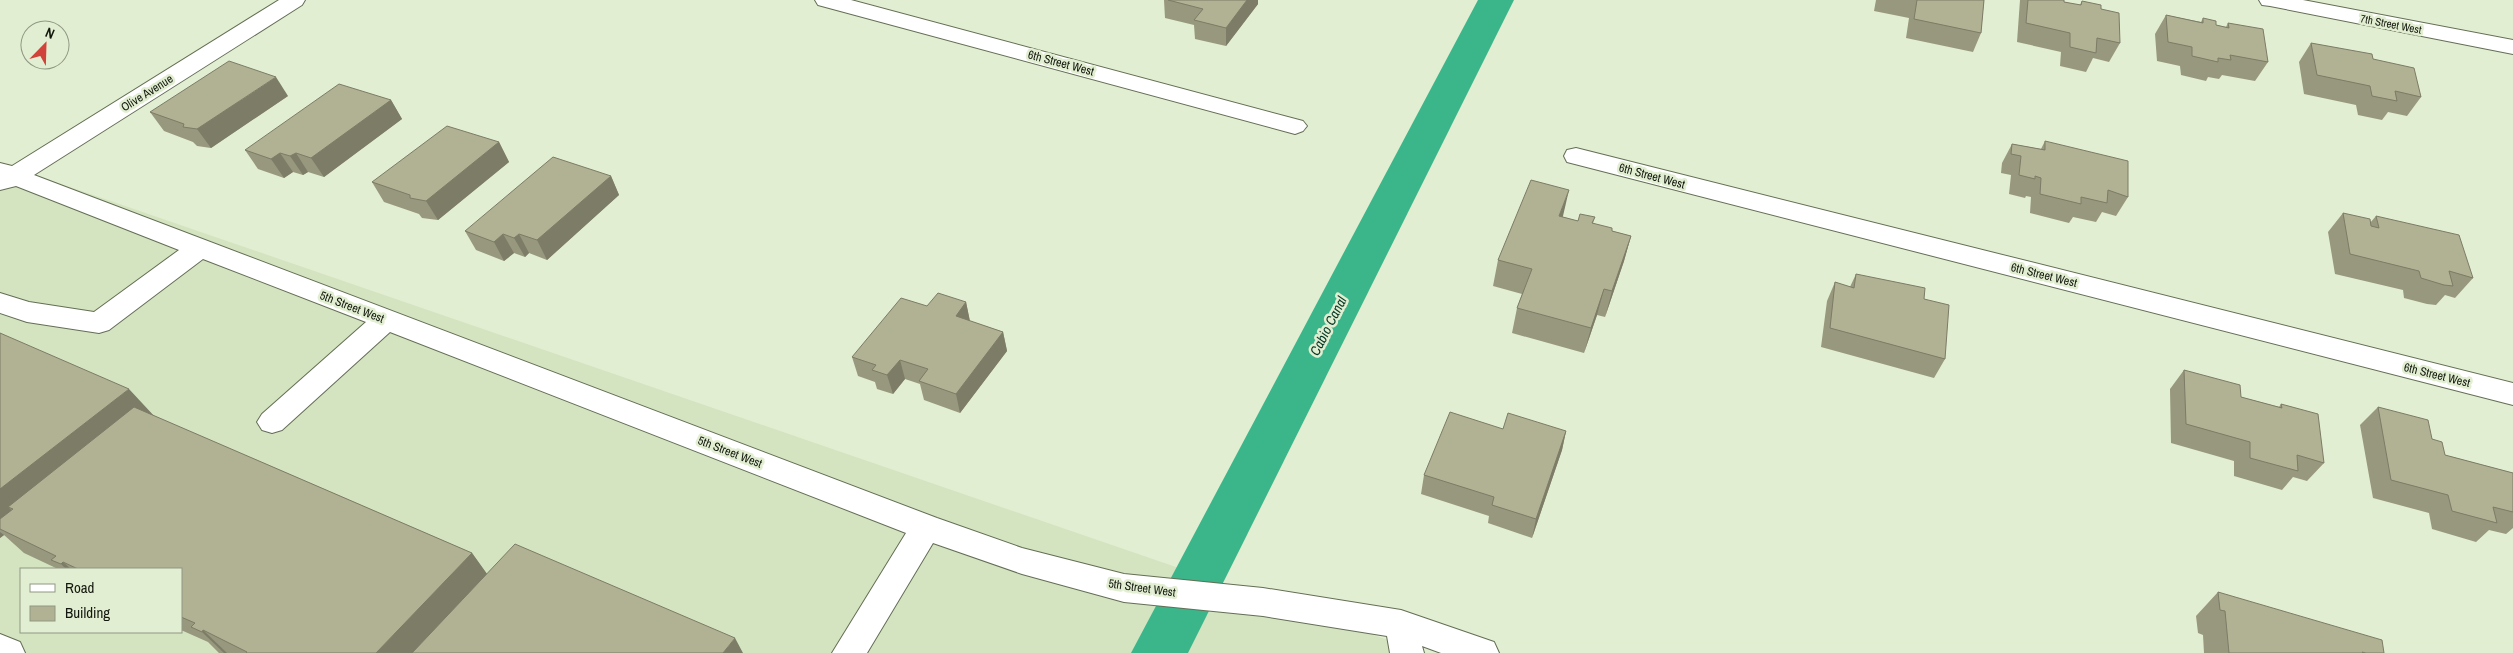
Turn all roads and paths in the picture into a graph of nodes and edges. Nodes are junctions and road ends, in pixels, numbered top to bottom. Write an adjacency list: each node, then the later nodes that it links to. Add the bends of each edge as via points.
1 (294, 0): 7 (street, Olive Avenue)
2 (826, 0): 5 (street, 6th Street West)
3 (2270, 0): 4 (street, 7th Street West)
4 (2513, 47)
5 (1295, 126)
6 (1576, 156): 11 (street, 6th Street West)
7 (5, 178): 8 (street, 5th Street West)
8 (200, 248): 9 (street, via 99,323 27,312); 10 (street, 5th Street West)
9 (0, 303)
10 (386, 320): 12 (street); 13 (street, 5th Street West)
11 (2513, 394)
12 (272, 422)
13 (926, 527): 14 (street, 5th Street West, via 1022,561 1124,588 1263,602); 17 (street)
14 (1404, 639): 18 (street, 5th Street West)
15 (0, 649): 16 (street)
16 (8, 653)
17 (849, 653)
18 (1482, 653)

